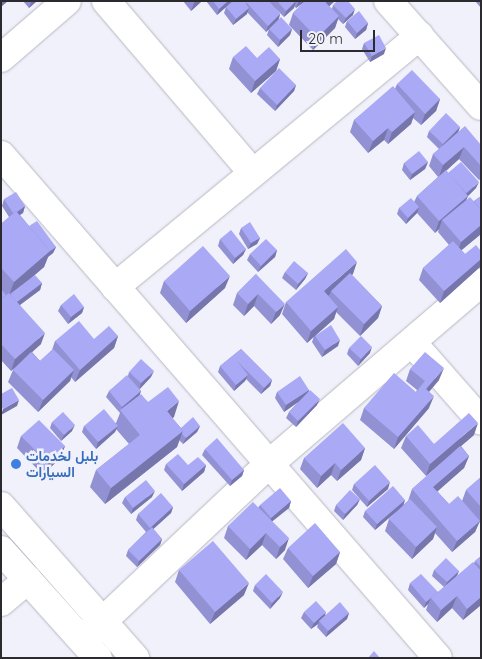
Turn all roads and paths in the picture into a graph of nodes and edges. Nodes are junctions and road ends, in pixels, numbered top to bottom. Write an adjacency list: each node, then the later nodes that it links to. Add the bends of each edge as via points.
1 (67, 1): 5 (street)
2 (106, 1): 8 (street)
3 (388, 1): 4 (street)
4 (420, 36): 6 (street); 8 (street)
5 (1, 58)
6 (481, 106)
7 (1, 155): 10 (street)
8 (252, 173): 10 (street)
9 (481, 282): 11 (street)
10 (115, 286): 13 (street)
11 (412, 342): 12 (street); 13 (street)
12 (481, 421)
13 (269, 464): 18 (street); 21 (street)
14 (1, 506): 18 (street)
15 (1, 550): 16 (street)
16 (28, 579): 17 (street); 19 (street)
17 (1, 602)
18 (104, 622): 19 (street); 20 (street)
19 (90, 649)
20 (135, 658)
21 (438, 658)

